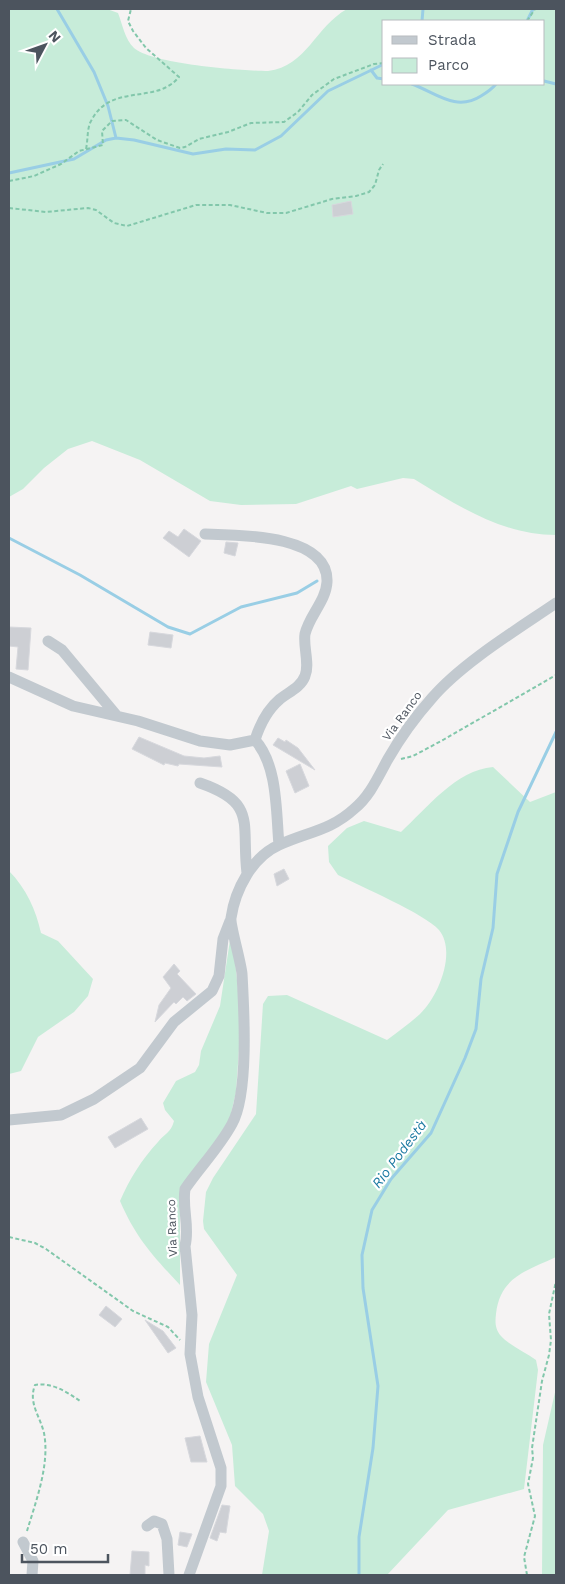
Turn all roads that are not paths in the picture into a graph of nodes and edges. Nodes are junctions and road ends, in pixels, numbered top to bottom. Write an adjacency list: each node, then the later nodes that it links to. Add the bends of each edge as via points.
1 (206, 534): 6 (street, via 262,537 286,543 316,555 325,566 325,593 306,634 305,676 263,718)
2 (556, 603): 8 (street, Via Ranco, via 452,678 433,696 355,808 333,826)
3 (48, 641): 5 (street, via 62,650)
4 (9, 677): 5 (street, via 73,706)
5 (117, 716): 6 (street, via 200,742 230,745)
6 (255, 740): 8 (street, via 275,793)
7 (200, 783): 9 (street, via 226,793 245,817)
8 (279, 845): 9 (street, Via Ranco)
9 (247, 872): 10 (street)
10 (230, 921): 11 (street, via 223,939 219,976 212,991 174,1022 140,1068 94,1099 61,1115); 16 (street, Via Ranco, via 242,966 239,1107 233,1124 185,1189 183,1202 192,1315 190,1354 198,1397 221,1468 221,1486)
11 (9, 1120)
12 (147, 1526): 15 (street, via 154,1521 162,1524 168,1539)
13 (23, 1542): 14 (street, via 33,1561)
14 (32, 1575)
15 (169, 1575)
16 (189, 1575)

